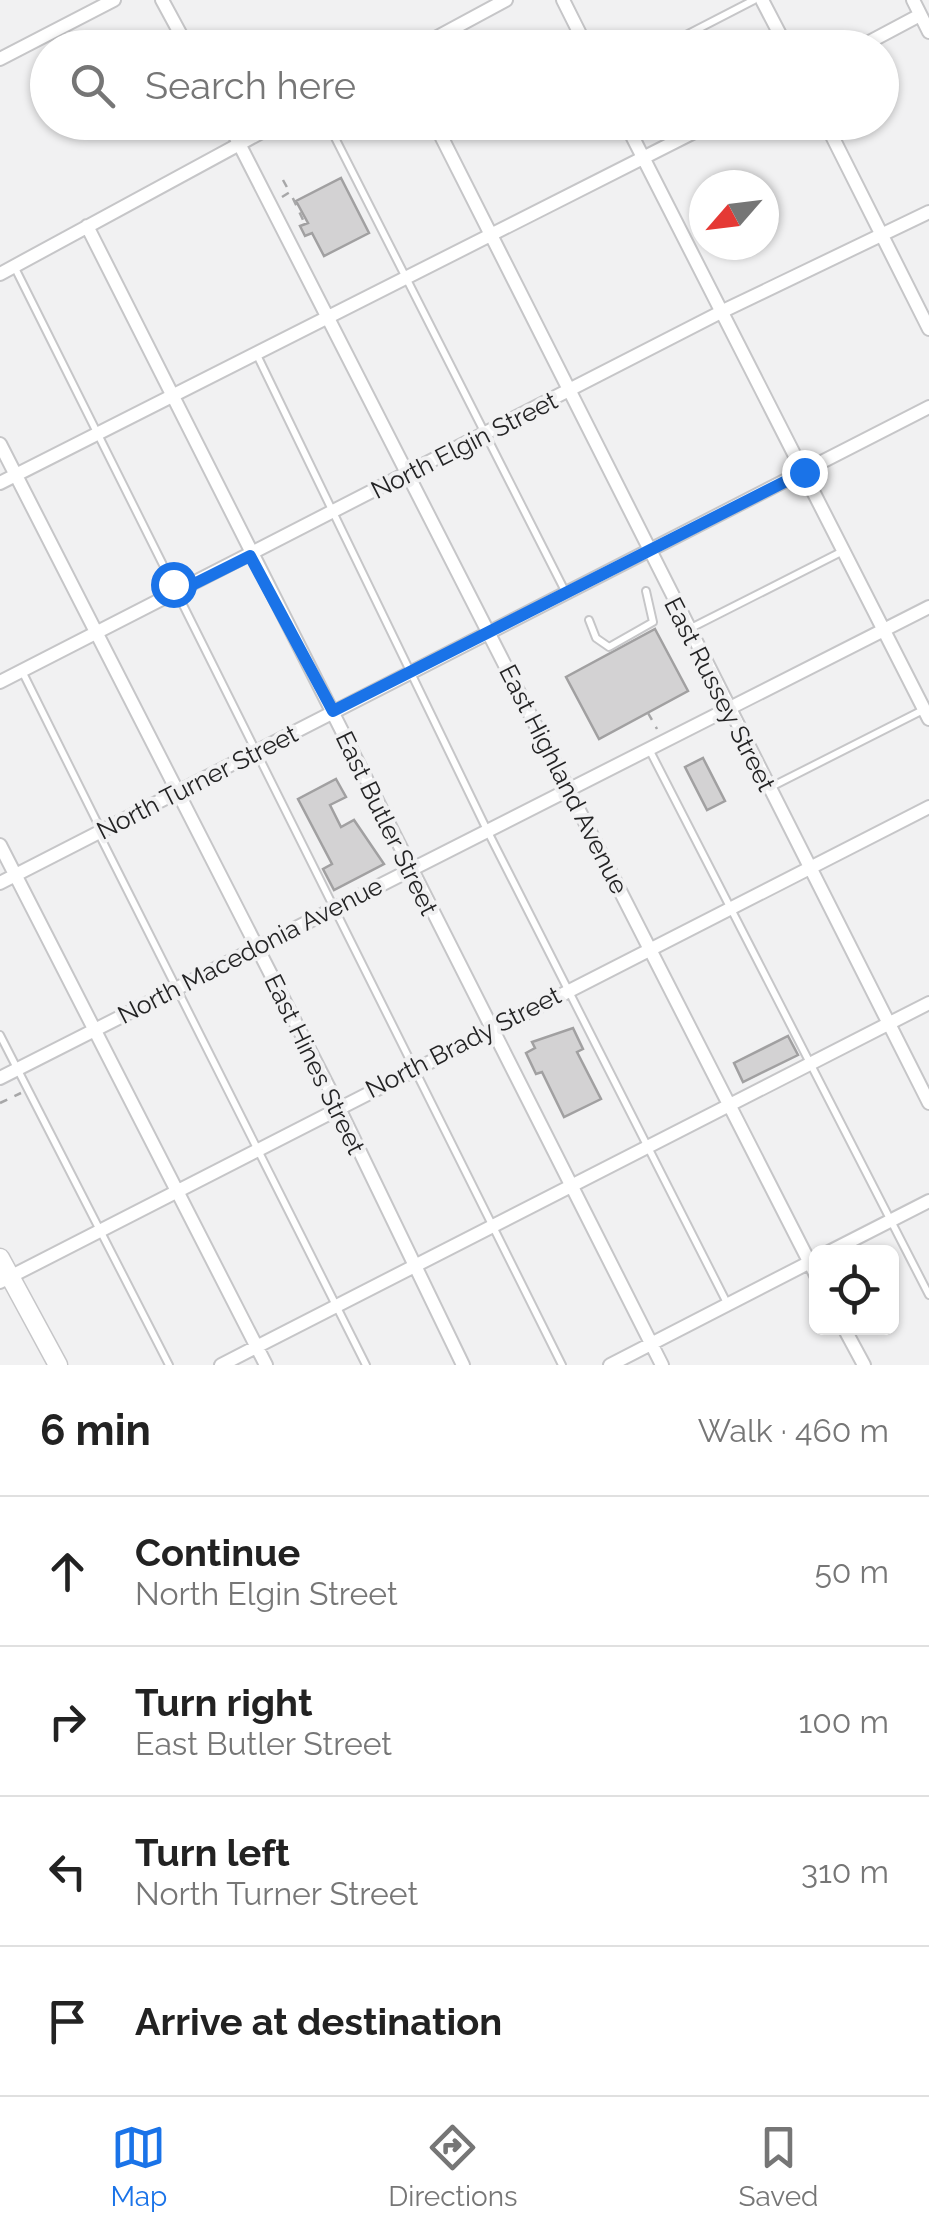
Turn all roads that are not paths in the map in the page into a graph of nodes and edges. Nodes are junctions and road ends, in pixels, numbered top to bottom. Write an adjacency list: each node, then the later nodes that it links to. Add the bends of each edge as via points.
1 (114, 0): 9 (street)
2 (162, 0): 10 (street)
3 (506, 0): 11 (street)
4 (563, 0): 12 (street)
5 (754, 0): 13 (lane)
6 (762, 0): 14 (street)
7 (913, 0): 8 (street)
8 (920, 15): 15 (street); 16 (street)
9 (56, 30)
10 (178, 30)
11 (450, 30)
12 (578, 30)
13 (696, 30)
14 (778, 30)
15 (892, 30)
16 (929, 32)
17 (30, 43): 18 (street)
18 (0, 59)
19 (237, 140): 26 (street, East Highland Avenue)
20 (249, 140): 26 (street)
21 (336, 140): 34 (lane)
22 (443, 140): 31 (street, East Russey Street)
23 (634, 140): 27 (street)
24 (680, 140): 27 (street)
25 (834, 140): 30 (street)
26 (240, 145): 29 (street); 36 (street, East Highland Avenue)
27 (644, 159): 31 (street); 35 (street)
28 (929, 212): 30 (street, North Elgin Street)
29 (87, 226): 32 (street); 40 (street, East Butler Street)
30 (883, 235): 35 (street, North Elgin Street); 37 (street)
31 (490, 236): 34 (street); 39 (street, East Russey Street)
32 (14, 266): 33 (street); 42 (lane)
33 (0, 274)
34 (407, 280): 36 (street); 43 (lane)
35 (723, 311): 39 (street, North Elgin Street); 45 (street)
36 (329, 318): 38 (street); 46 (street, East Highland Avenue)
37 (929, 329)
38 (256, 354): 40 (street); 49 (lane)
39 (568, 390): 43 (street, North Elgin Street); 51 (street, East Russey Street)
40 (171, 396): 42 (street); 52 (street, East Butler Street)
41 (929, 408): 45 (street, North Turner Street)
42 (97, 433): 47 (street); 54 (lane)
43 (486, 434): 46 (street, North Elgin Street); 55 (lane)
44 (0, 444): 47 (street, East Hines Street)
45 (804, 472): 50 (street); 51 (street, North Turner Street)
46 (409, 473): 49 (street, North Elgin Street); 61 (street, East Highland Avenue)
47 (16, 474): 48 (street); 60 (street, East Hines Street)
48 (0, 483)
49 (333, 512): 52 (street, North Elgin Street); 63 (lane)
50 (843, 551): 58 (lane); 59 (street)
51 (648, 552): 55 (street, North Turner Street); 58 (street, East Russey Street)
52 (250, 556): 54 (street, North Elgin Street); 65 (street, East Butler Street)
53 (646, 591): 57 (lane, via 653,622 620,642 609,647 596,638)
54 (178, 592): 60 (street, North Elgin Street); 69 (lane)
55 (567, 594): 61 (street, North Turner Street)
56 (929, 607): 59 (street, North Macedonia Avenue)
57 (589, 620)
58 (688, 629): 66 (street, East Russey Street)
59 (885, 630): 66 (street, North Macedonia Avenue); 67 (street)
60 (97, 633): 62 (street, North Elgin Street); 72 (street, East Hines Street)
61 (490, 634): 63 (street, North Turner Street); 71 (street, East Highland Avenue)
62 (22, 671): 64 (street, North Elgin Street); 75 (lane)
63 (412, 671): 65 (street, North Turner Street); 74 (lane)
64 (0, 682)
65 (333, 711): 69 (street, North Turner Street); 78 (street, East Butler Street)
66 (728, 711): 68 (street, North Macedonia Avenue); 70 (street, East Russey Street)
67 (927, 714): 70 (lane)
68 (650, 751): 71 (street, North Macedonia Avenue); 82 (lane)
69 (256, 752): 72 (street, North Turner Street); 81 (lane)
70 (768, 788): 77 (street, East Russey Street)
71 (570, 790): 74 (street, North Macedonia Avenue); 84 (street, East Highland Avenue)
72 (179, 792): 75 (street, North Turner Street); 83 (street, East Hines Street)
73 (929, 808): 77 (street, North Brady Street)
74 (487, 830): 78 (street, North Macedonia Avenue); 86 (lane)
75 (100, 832): 79 (street, North Turner Street); 85 (lane)
76 (0, 845): 79 (street)
77 (809, 867): 82 (street, North Brady Street); 88 (street, East Russey Street)
78 (410, 869): 81 (street, North Macedonia Avenue); 89 (street, East Butler Street)
79 (15, 876): 80 (street, North Turner Street); 90 (street)
80 (0, 883)
81 (336, 906): 83 (street, North Macedonia Avenue); 93 (lane)
82 (729, 908): 84 (street, North Brady Street); 92 (lane)
83 (257, 947): 85 (street, North Macedonia Avenue); 98 (street, East Hines Street)
84 (650, 947): 86 (street, North Brady Street); 97 (street, East Highland Avenue)
85 (176, 988): 90 (street, North Macedonia Avenue); 100 (lane)
86 (569, 989): 89 (street, North Brady Street); 99 (lane)
87 (929, 1003): 88 (street)
88 (891, 1022): 92 (street); 96 (street, East Russey Street)
89 (490, 1029): 93 (street, North Brady Street); 101 (street, East Butler Street)
90 (95, 1030): 94 (street, North Macedonia Avenue); 102 (street)
91 (0, 1035): 94 (lane)
92 (812, 1064): 97 (street); 104 (lane)
93 (415, 1067): 98 (street, North Brady Street); 105 (lane)
94 (17, 1069): 95 (street, North Macedonia Avenue); 106 (lane)
95 (0, 1078)
96 (929, 1102)
97 (729, 1104): 99 (street); 108 (street, East Highland Avenue)
98 (336, 1106): 100 (street, North Brady Street); 111 (street, East Hines Street)
99 (649, 1146): 101 (street); 114 (lane)
100 (254, 1148): 102 (street, North Brady Street); 115 (lane)
101 (570, 1188): 105 (street); 117 (street, East Butler Street)
102 (176, 1190): 106 (street, North Brady Street); 118 (street)
103 (929, 1202): 104 (street)
104 (893, 1220): 107 (street); 113 (lane)
105 (494, 1228): 111 (street); 125 (lane)
106 (98, 1230): 112 (street, North Brady Street); 120 (lane)
107 (844, 1245)
108 (809, 1256)
109 (0, 1258): 112 (street)
110 (809, 1267): 114 (street)
111 (416, 1268): 115 (street); 124 (street, East Hines Street)
112 (5, 1280): 119 (street)
113 (929, 1296)
114 (728, 1304): 117 (street)
115 (337, 1308): 118 (street); 123 (lane)
116 (848, 1335): 128 (street)
117 (652, 1344): 126 (street); 127 (street, East Butler Street)
118 (258, 1348): 121 (street); 122 (street)
119 (58, 1365)
120 (169, 1365)
121 (221, 1365)
122 (266, 1365)
123 (366, 1365)
124 (463, 1365)
125 (562, 1365)
126 (610, 1365)
127 (662, 1365)
128 (864, 1365)

